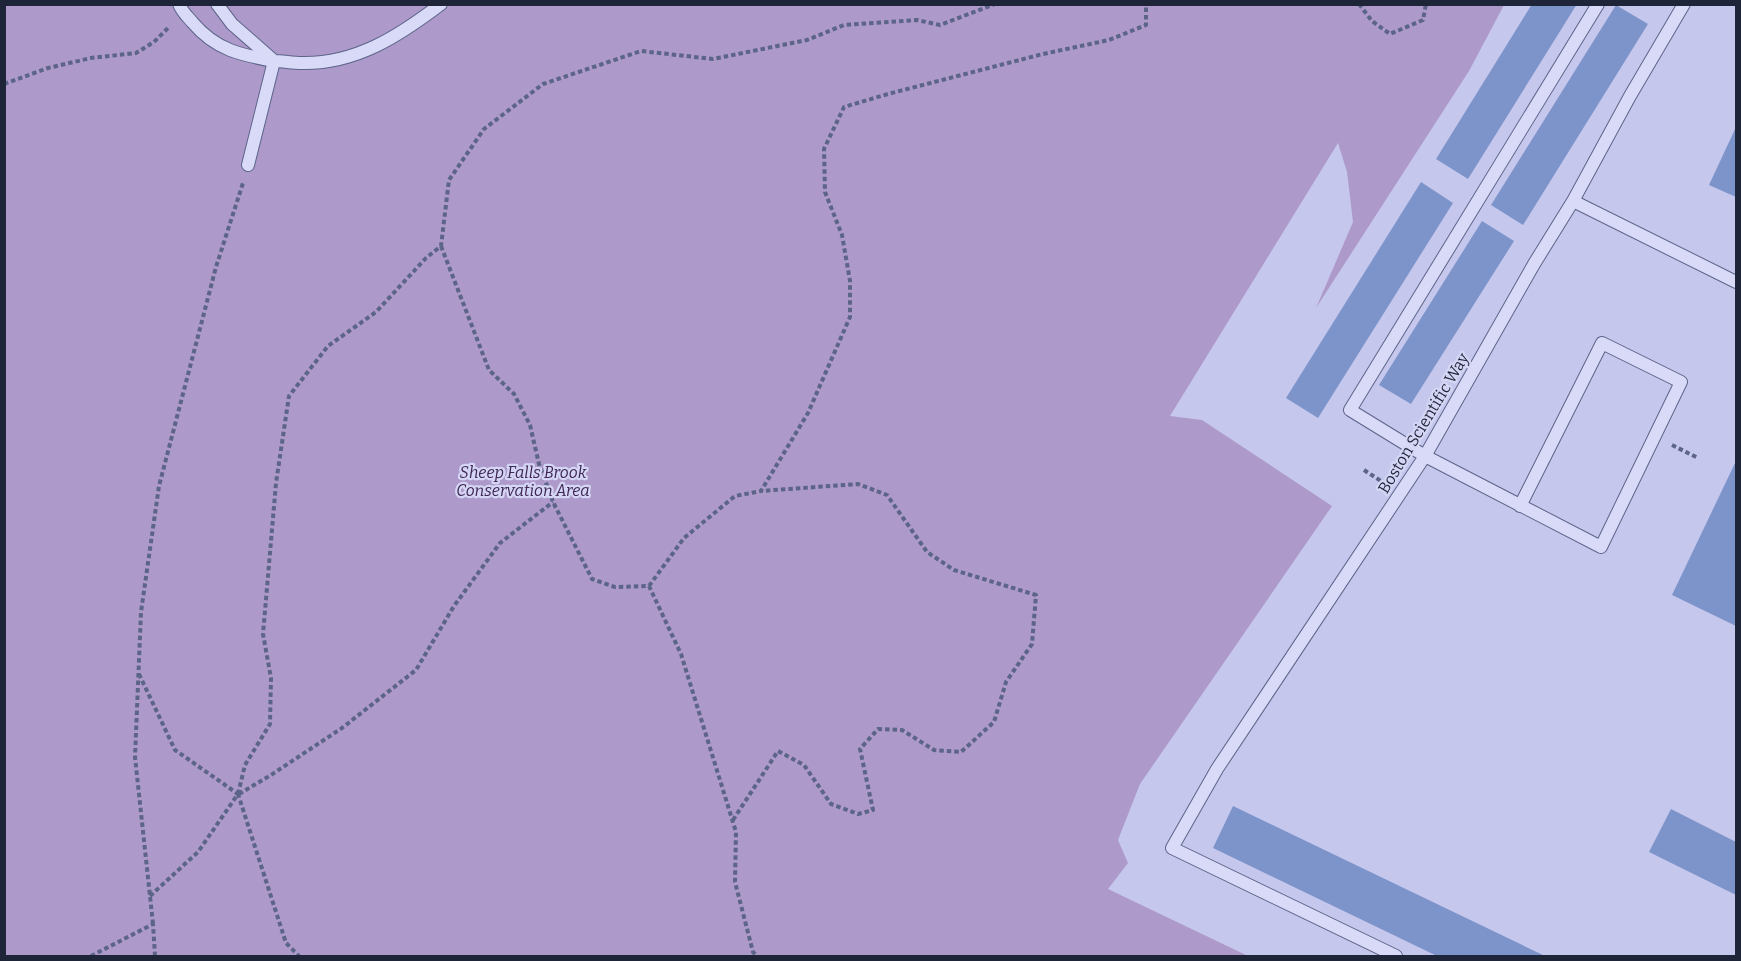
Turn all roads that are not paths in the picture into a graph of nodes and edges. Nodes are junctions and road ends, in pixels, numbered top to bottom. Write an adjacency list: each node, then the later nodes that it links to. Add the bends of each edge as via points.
1 (217, 4): 6 (lane, via 232,24)
2 (441, 4): 6 (lane, via 381,45 357,54 302,63)
3 (1598, 4): 10 (lane, via 1350,410)
4 (1684, 4): 8 (lane, Boston Scientific Way)
5 (180, 7): 6 (lane, via 204,35 220,46)
6 (274, 60): 7 (lane)
7 (248, 165)
8 (1573, 201): 9 (lane); 10 (lane, Boston Scientific Way)
9 (1737, 282)
10 (1425, 456): 11 (lane); 12 (lane, Boston Scientific Way, via 1217,770 1172,848)
11 (1520, 506): 11 (lane, via 1602,343 1681,381 1601,547)
12 (1396, 957)

